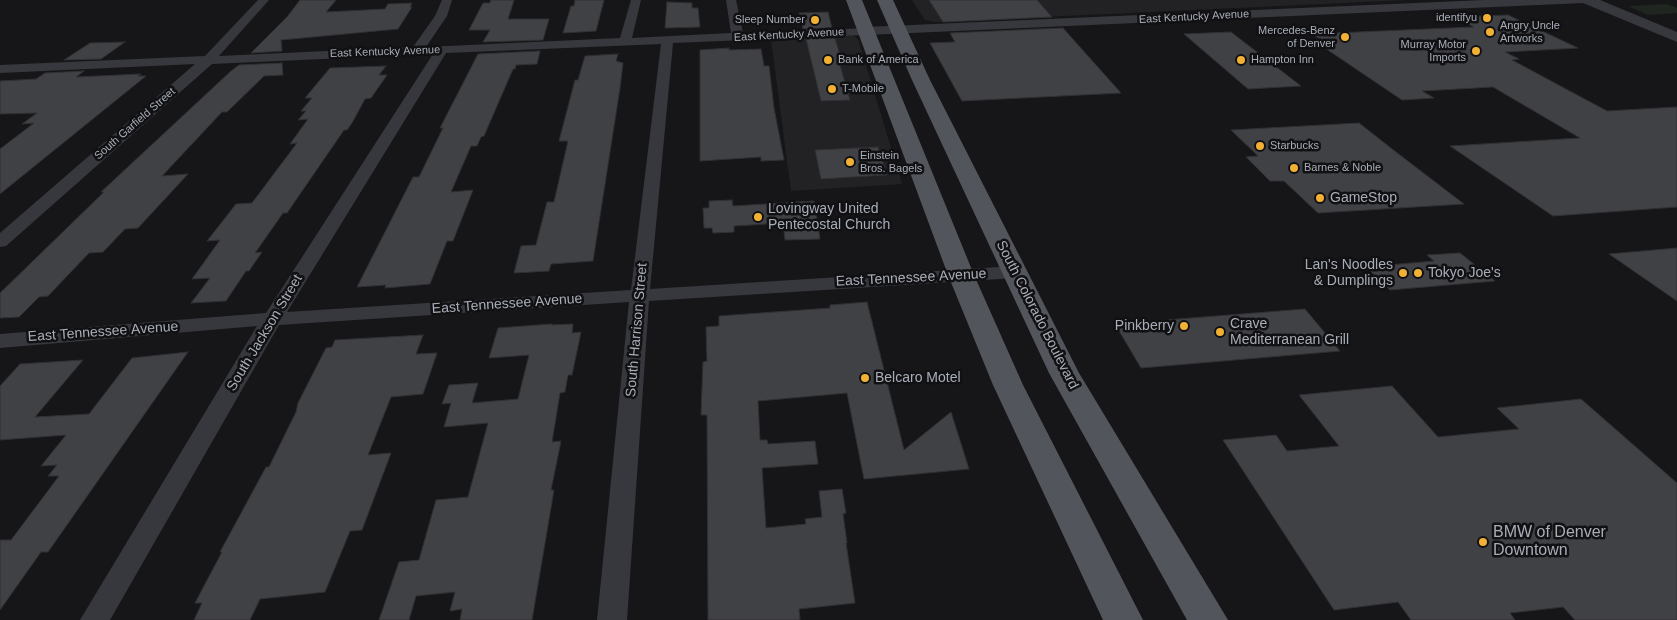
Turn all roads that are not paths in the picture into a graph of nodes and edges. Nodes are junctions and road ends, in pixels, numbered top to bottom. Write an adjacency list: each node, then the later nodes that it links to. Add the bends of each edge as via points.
1 (264, 0): 17 (street, South Garfield Street)
2 (447, 0): 16 (street, via 441,16)
3 (636, 0): 14 (street)
4 (731, 0): 12 (street)
5 (854, 0): 10 (main road)
6 (885, 0): 9 (main road, South Colorado Boulevard)
7 (1579, 0): 9 (street, East Kentucky Avenue)
8 (1588, 0): 11 (street)
9 (900, 30): 10 (street, East Kentucky Avenue); 20 (main road, South Colorado Boulevard)
10 (866, 31): 12 (street, East Kentucky Avenue); 21 (main road)
11 (1677, 36)
12 (738, 37): 13 (street, East Kentucky Avenue)
13 (668, 40): 14 (street, East Kentucky Avenue); 22 (street, South Harrison Street)
14 (625, 42): 15 (street, East Kentucky Avenue)
15 (440, 50): 16 (street, East Kentucky Avenue); 23 (street, South Jackson Street)
16 (417, 51): 17 (street, East Kentucky Avenue)
17 (208, 60): 18 (street, East Kentucky Avenue); 19 (street, South Garfield Street)
18 (0, 69)
19 (0, 242)
20 (1015, 272): 21 (street, East Tennessee Avenue); 28 (main road, South Colorado Boulevard, via 1064,373)
21 (961, 274): 22 (street, East Tennessee Avenue); 27 (main road, via 1008,385)
22 (640, 295): 23 (street, East Tennessee Avenue); 26 (street, South Harrison Street)
23 (272, 319): 24 (street, East Tennessee Avenue); 25 (street, South Jackson Street)
24 (0, 340)
25 (95, 620)
26 (612, 620)
27 (1123, 620)
28 (1208, 620)

